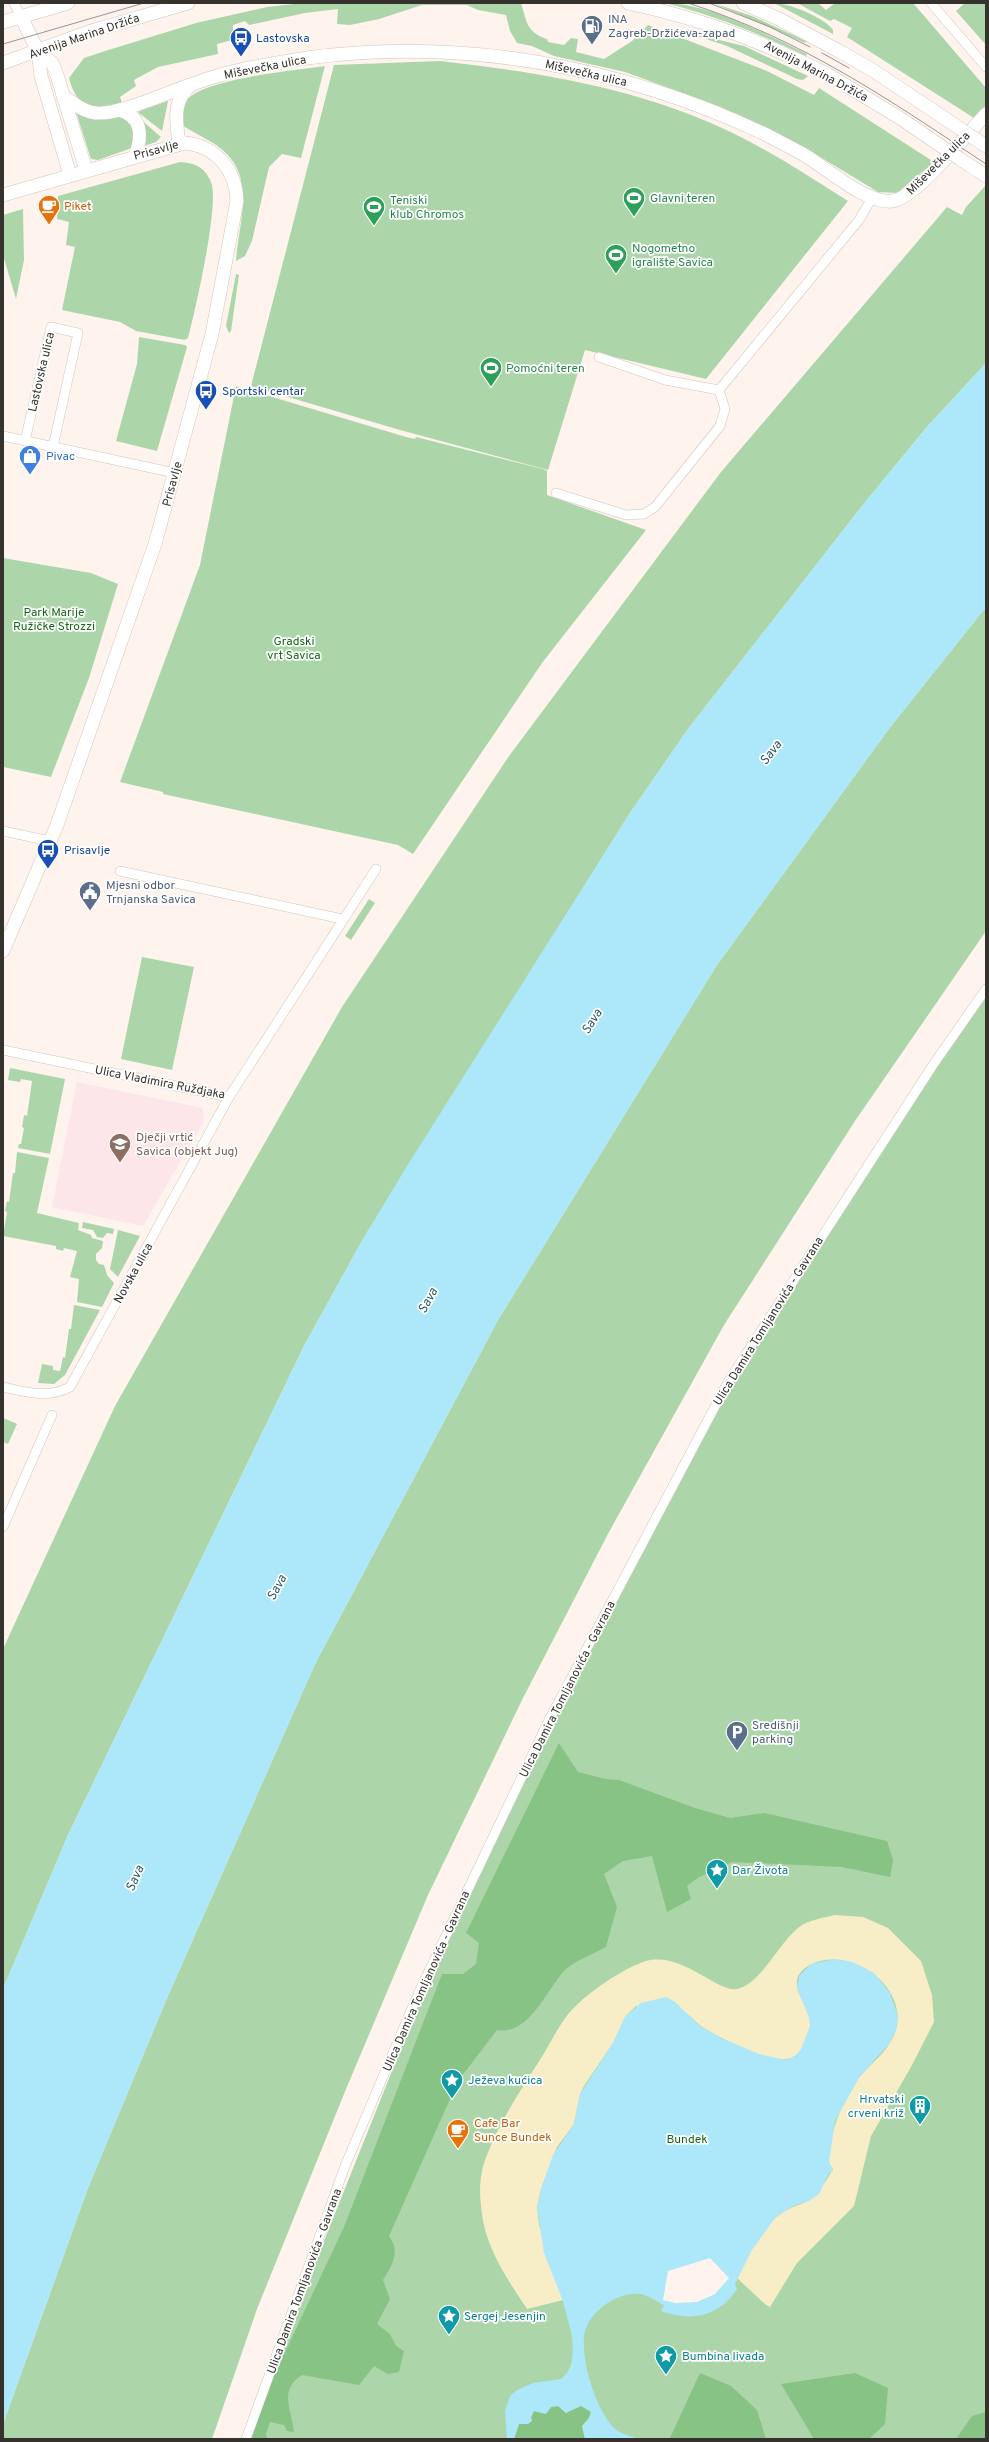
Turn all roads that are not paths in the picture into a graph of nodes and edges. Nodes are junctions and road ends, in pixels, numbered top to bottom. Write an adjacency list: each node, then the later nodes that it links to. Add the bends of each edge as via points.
1 (14, 3): 7 (street)
2 (68, 3): 7 (street)
3 (188, 3): 9 (street, Avenija Marina Držića, via 88,32)
4 (628, 3): 21 (street, Avenija Marina Držića, bridge, via 691,18 751,38 827,74 900,118)
5 (743, 3): 17 (street, bridge, via 779,19 874,71)
6 (930, 3): 11 (street)
7 (21, 17): 8 (street); 9 (street)
8 (3, 22)
9 (38, 51): 10 (street, Avenija Marina Držića); 13 (street, via 54,67); 20 (street, via 41,76)
10 (3, 63)
11 (986, 67)
12 (193, 84): 14 (street, Miševečka ulica); 16 (street, via 184,91 177,107); 23 (street, Miševečka ulica, via 275,63 346,54 467,52 528,60 628,82 683,100 767,135 802,153)
13 (63, 96): 14 (street, Miševečka ulica, via 90,112); 19 (street)
14 (119, 110): 18 (street, via 132,115 139,126 140,139)
15 (986, 114): 23 (street, Miševečka ulica, via 920,185 907,195 894,201)
16 (179, 143): 18 (street, Prisavlje); 29 (street, Prisavlje, via 193,143 219,157 232,174 237,201 212,334)
17 (982, 143)
18 (135, 156): 19 (street, Prisavlje)
19 (86, 170): 20 (street, Prisavlje)
20 (70, 175): 22 (street)
21 (986, 176)
22 (3, 195)
23 (872, 198): 25 (street, via 859,220)
24 (599, 357): 25 (street, via 665,380)
25 (719, 390): 30 (street, via 726,410 720,426 655,507 644,514 626,515)
26 (3, 436): 27 (street)
27 (25, 441): 28 (street); 28 (street, Lastovska ulica, via 51,327 78,333)
28 (54, 448): 29 (street)
29 (175, 473): 32 (street, Prisavlje, via 146,572)
30 (556, 493)
31 (3, 831): 32 (street)
32 (50, 841): 36 (street, Prisavlje)
33 (376, 869): 35 (street, Ulica Vladimira Ruždjaka)
34 (120, 871): 35 (street)
35 (342, 919): 39 (street, Ulica Vladimira Ruždjaka)
36 (3, 951)
37 (986, 989): 43 (street, Ulica Damira Tomljanovića - Gavrana, via 933,1065 728,1382 549,1720 416,1999 345,2166)
38 (3, 1050): 39 (street, Ulica Vladimira Ruždjaka)
39 (229, 1097): 40 (street, Novska ulica, via 70,1387 60,1393 48,1395)
40 (3, 1388)
41 (52, 1415): 42 (street)
42 (3, 1527)
43 (246, 2439)

